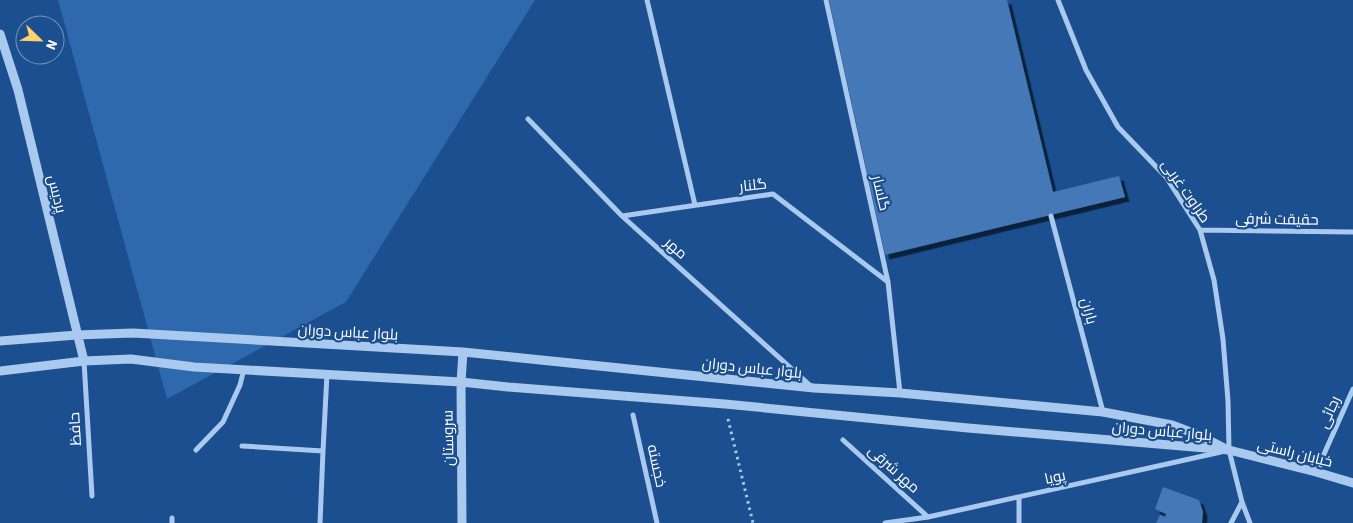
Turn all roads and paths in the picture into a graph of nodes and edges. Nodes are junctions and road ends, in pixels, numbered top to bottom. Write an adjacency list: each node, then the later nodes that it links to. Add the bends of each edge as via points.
1 (647, 0): 6 (street)
2 (826, 0): 11 (street, گلسار)
3 (1058, 0): 9 (street, طراوت غربی, via 1086,70 1118,127 1166,177)
4 (0, 34): 12 (street, پردیس, via 18,90)
5 (528, 119): 7 (street, مهر)
6 (695, 206): 7 (street, گلنار); 11 (street, گلنار, via 773,194)
7 (622, 216): 20 (street, مهر)
8 (1050, 216): 24 (street, باران)
9 (1200, 230): 10 (street, حقیقت شرفی); 29 (street, طراوت غربی, via 1214,280 1223,339)
10 (1353, 232)
11 (888, 282): 22 (street, گلسار)
12 (77, 335): 13 (street, بلوار عباس دوران); 14 (street, بلوار عباس دوران, via 133,333); 15 (street, پردیس)
13 (0, 341)
14 (463, 352): 19 (street, سروستان); 20 (street, بلوار عباس دوران)
15 (84, 361): 16 (street, بلوار عباس دوران, via 131,359); 17 (street, بلوار عباس دوران); 33 (street, حافظ)
16 (244, 369): 18 (street, بلوار عباس دوران); 28 (street, via 223,422)
17 (0, 371)
18 (327, 373): 19 (street, بلوار عباس دوران); 30 (street)
19 (461, 382): 23 (street, بلوار عباس دوران); 38 (street, سروستان)
20 (814, 388): 22 (street, بلوار عباس دوران)
21 (1353, 389): 31 (street, رجائی)
22 (900, 393): 24 (street, بلوار عباس دوران)
23 (725, 404): 29 (street, بلوار عباس دوران); 40 (path)
24 (1103, 412): 29 (street, بلوار عباس دوران, via 1172,425)
25 (634, 415): 39 (street, خجسته)
26 (844, 440): 36 (street, مهر شرقی)
27 (242, 446): 30 (street)
28 (196, 450)
29 (1229, 450): 31 (street, خیابان راستی); 34 (street, پویا); 35 (street, طراوت غربی)
30 (323, 451): 37 (street)
31 (1316, 472): 32 (street, خیابان راستی)
32 (1353, 483)
33 (92, 496)
34 (1019, 497): 36 (street, پویا); 42 (street)
35 (1242, 502): 43 (street); 44 (street, طراوت غربی)
36 (928, 517): 41 (street, پویا)
37 (320, 523)
38 (462, 523)
39 (657, 523)
40 (753, 523)
41 (885, 523)
42 (1019, 523)
43 (1231, 523)
44 (1250, 523)

